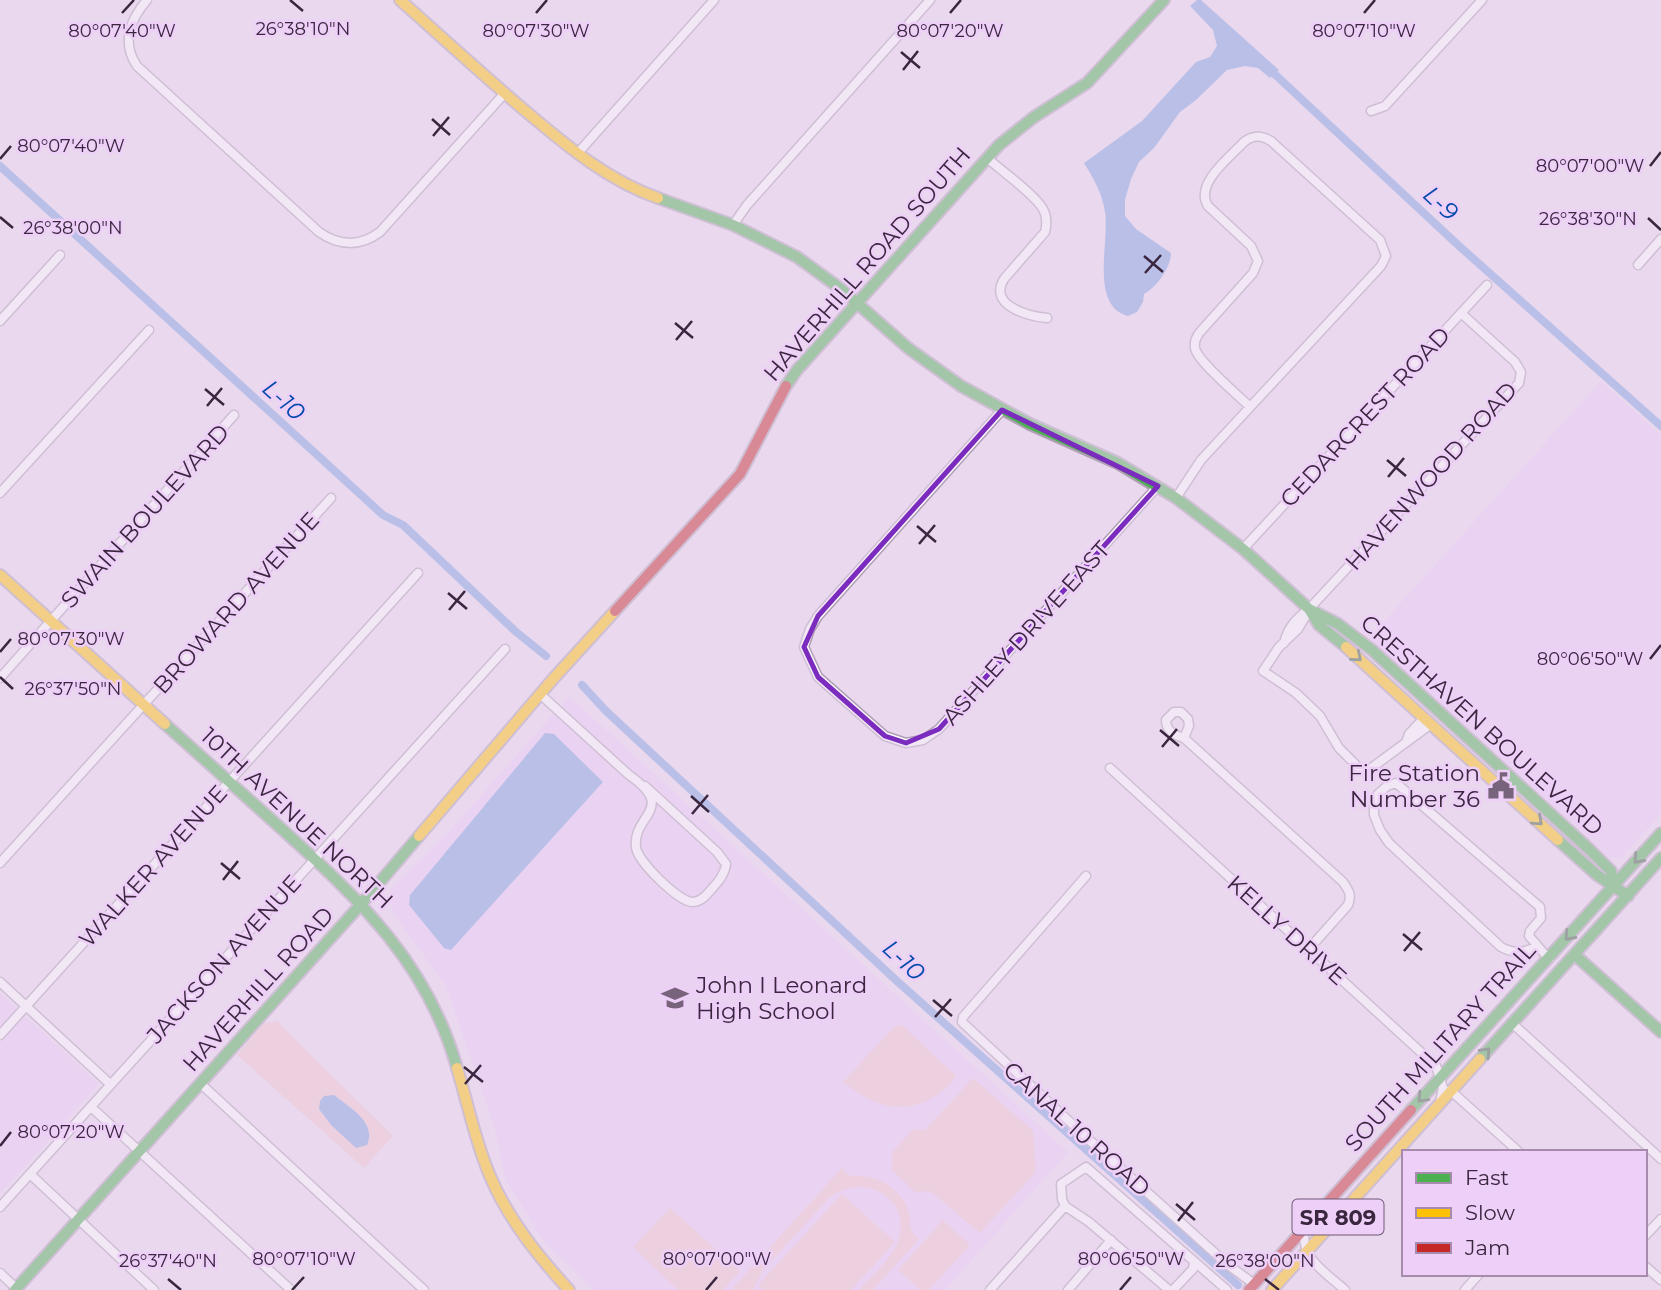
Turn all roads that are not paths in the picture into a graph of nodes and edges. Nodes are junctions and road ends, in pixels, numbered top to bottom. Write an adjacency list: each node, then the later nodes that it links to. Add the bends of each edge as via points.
1 (148, 0): 7 (street, via 129,29 128,46 140,71 329,238 345,243 360,242 380,232)
2 (400, 0): 7 (street, CRESTHAVEN BOULEVARD)
3 (714, 0): 9 (street)
4 (930, 0): 11 (street)
5 (1164, 0): 10 (street, HAVERHILL ROAD SOUTH, via 1087,83 1016,130)
6 (1482, 0): 8 (street, via 1385,106)
7 (504, 94): 9 (street, CRESTHAVEN BOULEVARD)
8 (1371, 111)
9 (576, 154): 11 (street, CRESTHAVEN BOULEVARD, via 646,194)
10 (987, 158): 16 (street, HAVERHILL ROAD SOUTH); 18 (street, via 1043,209 1047,225 1004,279 999,293 1027,316)
11 (733, 225): 16 (street, CRESTHAVEN BOULEVARD, via 797,257)
12 (1661, 239): 14 (street)
13 (60, 255): 19 (street)
14 (1638, 265)
15 (1487, 285): 17 (street, CEDARCREST ROAD)
16 (857, 303): 22 (street, CRESTHAVEN BOULEVARD, via 934,368); 35 (street, HAVERHILL ROAD SOUTH, via 789,381 740,474)
17 (1461, 313): 28 (street, CEDARCREST ROAD); 31 (street, HAVENWOOD ROAD, via 1515,362 1521,372 1519,383)
18 (1047, 318)
19 (0, 321)
20 (149, 330): 25 (street)
21 (1250, 407): 21 (street, via 1381,267 1386,256 1380,240 1260,136 1244,142 1204,190 1208,206 1251,246 1258,261 1195,342 1198,355); 27 (street, via 1201,460)
22 (1002, 410): 24 (street, CRESTHAVEN BOULEVARD); 24 (street, ASHLEY DRIVE EAST, via 810,629 804,648 818,677 885,736 906,743 923,740 939,729)
23 (234, 415): 32 (street, SWAIN BOULEVARD)
24 (1158, 486): 27 (street, CRESTHAVEN BOULEVARD)
25 (0, 493)
26 (331, 498): 37 (street, BROWARD AVENUE)
27 (1176, 498): 28 (street, CRESTHAVEN BOULEVARD)
28 (1243, 549): 31 (street, CRESTHAVEN BOULEVARD)
29 (418, 573): 41 (street, WALKER AVENUE)
30 (0, 575): 32 (street, 10TH AVENUE NORTH)
31 (1309, 609): 38 (street, CRESTHAVEN BOULEVARD, one-way to 38, via 1319,625); 38 (street, via 1296,619 1263,671 1320,716 1339,748 1360,769 1370,769); 48 (street, CRESTHAVEN BOULEVARD, via 1320,612 1376,656 1521,784 1611,871)
32 (51, 622): 34 (street, SWAIN BOULEVARD); 37 (street, 10TH AVENUE NORTH)
33 (505, 649): 45 (street, JACKSON AVENUE)
34 (0, 678)
35 (553, 679): 36 (street, HAVERHILL ROAD)
36 (540, 694): 42 (street); 50 (street, HAVERHILL ROAD)
37 (143, 705): 41 (street, 10TH AVENUE NORTH); 46 (street, BROWARD AVENUE)
38 (1428, 721): 48 (street, CRESTHAVEN BOULEVARD, one-way to 48)
39 (1184, 738): 52 (street, via 1349,891 1348,905)
40 (1110, 768): 52 (street, KELLY DRIVE)
41 (229, 782): 45 (street, 10TH AVENUE NORTH); 56 (street, WALKER AVENUE)
42 (645, 786): 42 (street, via 652,801 636,837 639,859 683,900 704,898 725,872 726,864)
43 (1661, 833): 48 (street, SOUTH MILITARY TRAIL / SR 809, one-way to 48)
44 (1661, 858): 49 (street, SOUTH MILITARY TRAIL / SR 809)
45 (315, 859): 50 (street, 10TH AVENUE NORTH); 63 (street, JACKSON AVENUE)
46 (0, 863)
47 (1086, 876): 85 (street, CANAL 10 ROAD, via 963,1017 965,1027)
48 (1614, 886): 49 (street, CRESTHAVEN BOULEVARD); 54 (street, SOUTH MILITARY TRAIL / SR 809, one-way to 54)
49 (1628, 896): 53 (street, SOUTH MILITARY TRAIL / SR 809)
50 (362, 903): 64 (street, HAVERHILL ROAD); 90 (street, 10TH AVENUE NORTH, via 405,955 436,1007 483,1159 503,1202 541,1261)
51 (1537, 946): 51 (street, via 1529,936 1541,918 1540,907 1396,783 1378,794 1374,816 1389,843 1501,947 1517,952); 54 (street)
52 (1308, 950): 62 (street, KELLY DRIVE, via 1436,1066)
53 (1576, 955): 57 (street, SOUTH MILITARY TRAIL / SR 809); 58 (street)
54 (1549, 959): 60 (street, SOUTH MILITARY TRAIL / SR 809)
55 (0, 982): 56 (street)
56 (27, 1006): 59 (street, WALKER AVENUE); 63 (street)
57 (1513, 1024): 61 (street, SOUTH MILITARY TRAIL / SR 809, one-way to 57); 70 (street)
58 (1661, 1032)
59 (0, 1035)
60 (1468, 1048): 61 (street, via 1466,1065); 62 (street, SOUTH MILITARY TRAIL / SR 809)
61 (1470, 1069): 65 (street, SOUTH MILITARY TRAIL / SR 809)
62 (1441, 1078): 66 (street); 76 (street, SOUTH MILITARY TRAIL / SR 809, one-way to 76)
63 (110, 1084): 67 (street, JACKSON AVENUE)
64 (201, 1084): 69 (street, HAVERHILL ROAD); 89 (street)
65 (1450, 1090): 66 (street, SOUTH MILITARY TRAIL / SR 809); 68 (street)
66 (1440, 1102): 79 (street, SOUTH MILITARY TRAIL / SR 809)
67 (91, 1107): 69 (street); 71 (street, JACKSON AVENUE)
68 (1516, 1150)
69 (141, 1151): 75 (street, HAVERHILL ROAD); 88 (street)
70 (1661, 1159)
71 (30, 1174): 73 (street, JACKSON AVENUE); 75 (street)
72 (1065, 1206): 78 (street); 80 (street, via 1061,1184 1086,1167); 91 (street)
73 (0, 1207)
74 (1661, 1219): 77 (street)
75 (79, 1220): 86 (street, HAVERHILL ROAD); 87 (street)
76 (1306, 1226): 79 (street); 85 (street, SOUTH MILITARY TRAIL / SR 809)
77 (1647, 1234)
78 (1111, 1240): 92 (street); 93 (street)
79 (1306, 1253): 95 (street, SOUTH MILITARY TRAIL / SR 809); 96 (street)
80 (1194, 1263): 93 (street); 94 (street)
81 (1647, 1268): 84 (street)
82 (0, 1273): 86 (street)
83 (1477, 1276): 97 (street)
84 (1661, 1280)
85 (1254, 1288)
86 (16, 1290)
87 (154, 1290)
88 (291, 1290)
89 (424, 1290)
90 (569, 1290)
91 (990, 1290)
92 (1068, 1290)
93 (1171, 1290)
94 (1227, 1290)
95 (1272, 1290)
96 (1345, 1290)
97 (1465, 1290)

